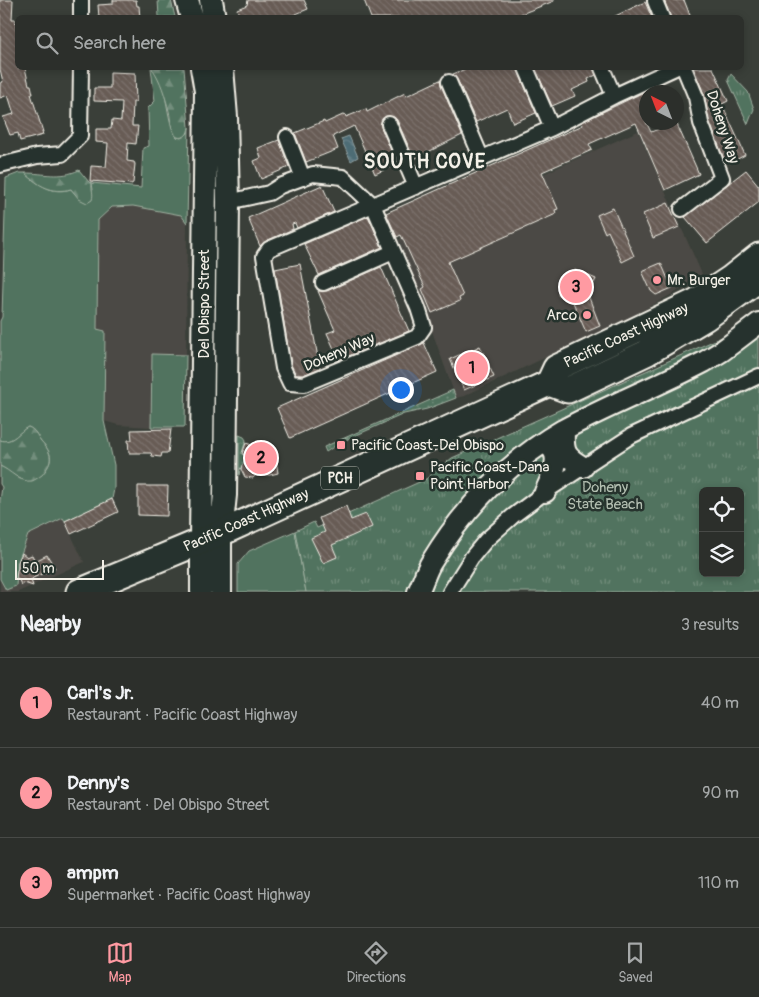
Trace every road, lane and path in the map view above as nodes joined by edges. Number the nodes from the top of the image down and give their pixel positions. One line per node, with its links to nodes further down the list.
1 (81, 0): 5 (street)
2 (187, 0): 6 (main road)
3 (210, 0): 7 (main road)
4 (655, 1): 8 (street)
5 (81, 15)
6 (191, 15)
7 (213, 15)
8 (661, 15)
9 (81, 70): 22 (street)
10 (202, 70): 41 (main road, Del Obispo Street)
11 (222, 70): 25 (main road, Del Obispo Street)
12 (527, 70): 19 (street)
13 (603, 70): 17 (street)
14 (671, 70): 17 (street, Doheny Way)
15 (685, 70): 27 (street, Doheny Way)
16 (449, 82): 21 (street)
17 (614, 96): 19 (street, Doheny Way)
18 (388, 124): 24 (street)
19 (552, 128): 21 (street, Doheny Way)
20 (288, 137): 23 (street)
21 (482, 159): 24 (street, Doheny Way)
22 (1, 160)
23 (303, 178): 25 (street, Doheny Way); 26 (street, Doheny Way)
24 (416, 187): 26 (street, Doheny Way)
25 (228, 202): 41 (main road, Del Obispo Street)
26 (373, 205): 28 (street, Doheny Way); 28 (street, Doheny Way)
27 (682, 209)
28 (393, 252): 31 (street)
29 (759, 256): 36 (highway, Pacific Coast Highway / PCH)
30 (759, 279): 34 (highway, Pacific Coast Highway)
31 (323, 283)
32 (759, 301): 34 (highway)
33 (759, 323): 37 (street)
34 (646, 353): 36 (highway, Pacific Coast Highway)
35 (759, 376): 39 (street)
36 (549, 383): 41 (highway, Pacific Coast Highway / PCH)
37 (564, 430): 38 (street); 39 (street)
38 (544, 442): 40 (street); 45 (street)
39 (583, 467): 40 (street)
40 (545, 492): 46 (street)
41 (211, 537): 42 (highway, Pacific Coast Highway / PCH); 43 (street); 44 (street)
42 (79, 592)
43 (201, 592)
44 (221, 592)
45 (418, 592)
46 (450, 592)

